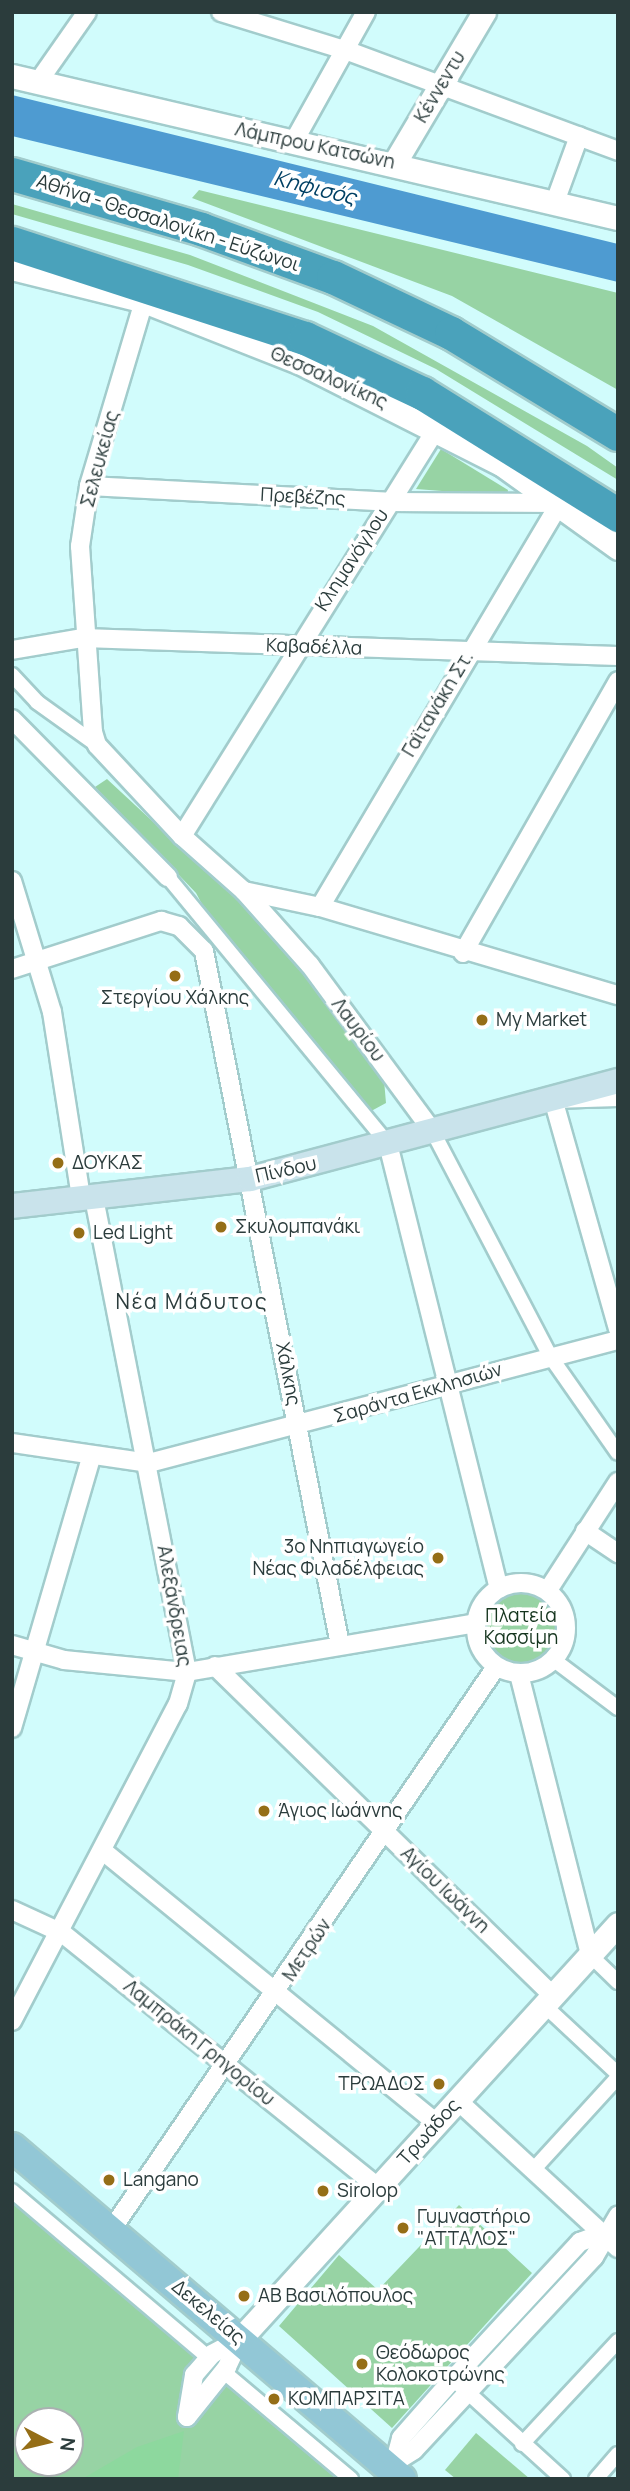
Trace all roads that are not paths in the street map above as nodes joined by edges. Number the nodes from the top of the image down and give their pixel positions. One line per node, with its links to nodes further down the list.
1 (87, 12): 7 (street)
2 (220, 12): 5 (street)
3 (366, 12): 5 (street)
4 (484, 12): 8 (street, Κέννεντυ)
5 (348, 51): 8 (street); 10 (street)
6 (12, 76): 7 (street, Λάμπρου Κατσώνη)
7 (38, 82): 10 (street, Λάμπρου Κατσώνη)
8 (442, 86): 9 (street); 12 (street, Κέννεντυ)
9 (579, 136): 11 (street); 14 (street)
10 (293, 143): 12 (street, Λάμπρου Κατσώνη)
11 (618, 151)
12 (395, 162): 14 (street, Λάμπρου Κατσώνη)
13 (12, 174): 21 (highway, Αθήνα - Θεσσαλονίκη - Εύζωνοι)
14 (555, 202): 15 (street, Λάμπρου Κατσώνη)
15 (618, 218)
16 (12, 243): 19 (highway)
17 (12, 268): 18 (street, Θεσσαλονίκης)
18 (144, 301): 19 (highway); 20 (street, Θεσσαλονίκης); 22 (street, Σελευκείας)
19 (251, 316): 25 (highway)
20 (436, 429): 23 (street, Κλημανόγλου); 24 (street, Θεσσαλονίκης)
21 (618, 434)
22 (89, 486): 23 (street, Πρεβέζης); 27 (street, Σελευκείας)
23 (390, 502): 24 (street, Πρεβέζης); 28 (street, Κλημανόγλου)
24 (560, 503): 26 (street, Θεσσαλονίκης); 30 (street, Γαϊτανάκη Στ.)
25 (618, 514)
26 (618, 548)
27 (83, 638): 28 (street, Καβαδέλλα); 29 (street, Καβαδέλλα); 35 (street, Σελευκείας)
28 (297, 647): 30 (street, Καβαδέλλα); 36 (street, Κλημανόγλου)
29 (12, 650)
30 (470, 650): 31 (street, Καβαδέλλα); 40 (street, Γαϊτανάκη Στ.)
31 (618, 656)
32 (12, 676): 35 (street, Λαυρίου)
33 (618, 681): 41 (street)
34 (12, 719): 37 (street)
35 (97, 745): 36 (street, Λαυρίου)
36 (182, 836): 39 (street, Λαυρίου)
37 (168, 877): 49 (street)
38 (12, 881): 42 (street, Αλεξάνδρειας)
39 (244, 891): 40 (street); 48 (street, Λαυρίου)
40 (320, 906): 41 (street)
41 (463, 953): 44 (street)
42 (40, 961): 43 (street); 50 (street, Χάλκης); 51 (street, Αλεξάνδρειας)
43 (12, 970)
44 (615, 989)
45 (618, 1082): 47 (main road, Πίνδου)
46 (618, 1097): 47 (street, Πίνδου)
47 (553, 1099): 48 (main road, Πίνδου); 53 (street)
48 (433, 1132): 49 (main road, Πίνδου); 55 (street, Λαυρίου)
49 (388, 1144): 50 (main road, Πίνδου); 56 (street)
50 (250, 1179): 51 (main road, Πίνδου); 57 (street, Χάλκης)
51 (88, 1198): 52 (main road, Πίνδου); 61 (street, Αλεξάνδρειας)
52 (12, 1206)
53 (618, 1329)
54 (618, 1340): 55 (street, Σαράντα Εκκλησιών)
55 (550, 1356): 56 (street, Σαράντα Εκκλησιών); 59 (street, Λαυρίου)
56 (448, 1384): 57 (street, Σαράντα Εκκλησιών); 65 (street)
57 (298, 1427): 61 (street, Σαράντα Εκκλησιών); 69 (street, Χάλκης)
58 (12, 1443): 60 (street, Σαράντα Εκκλησιών)
59 (618, 1453)
60 (91, 1457): 61 (street, Σαράντα Εκκλησιών); 70 (street)
61 (149, 1463): 74 (street, Αλεξάνδρειας)
62 (618, 1482): 63 (street)
63 (585, 1531): 64 (street); 66 (street)
64 (618, 1553)
65 (499, 1588): 66 (street); 67 (street)
66 (548, 1590): 71 (street)
67 (476, 1623): 69 (street); 73 (street)
68 (12, 1645): 70 (street)
69 (340, 1645): 72 (street)
70 (35, 1654): 74 (street); 77 (street)
71 (554, 1660): 75 (street); 76 (street)
72 (215, 1666): 74 (street); 78 (street, Αγίου Ιωάννη)
73 (496, 1667): 75 (street); 78 (street, Μετρών)
74 (187, 1672): 79 (street, Αλεξάνδρειας)
75 (519, 1674): 83 (street)
76 (618, 1708)
77 (12, 1728)
78 (386, 1832): 85 (street, Μετρών); 86 (street, Αγίου Ιωάννη)
79 (103, 1851): 82 (street, Αλεξάνδρειας); 85 (street)
80 (12, 1910): 82 (street, Λαμπράκη Γρηγορίου)
81 (617, 1927): 83 (street, Τρωάδος)
82 (62, 1933): 87 (street, Αλεξάνδρειας); 88 (street, Λαμπράκη Γρηγορίου)
83 (590, 1955): 84 (street); 86 (street, Τρωάδος)
84 (618, 1982)
85 (279, 1993): 88 (street, Μετρών); 91 (street)
86 (549, 2001): 89 (street); 90 (street, Τρωάδος)
87 (12, 2021)
88 (228, 2067): 94 (street, Λαμπράκη Γρηγορίου); 97 (street, Μετρών)
89 (618, 2075): 93 (street)
90 (457, 2100): 91 (street, Τρωάδος); 93 (street)
91 (437, 2123): 94 (street, Τρωάδος)
92 (12, 2147): 97 (main road, Δεκελείας)
93 (534, 2169): 98 (street)
94 (379, 2188): 100 (street, Τρωάδος)
95 (12, 2191): 102 (street)
96 (618, 2216): 98 (street)
97 (112, 2229): 100 (main road, Δεκελείας)
98 (603, 2233): 99 (street); 104 (street); 105 (street)
99 (618, 2248)
100 (240, 2339): 102 (street); 103 (street); 108 (main road, Δεκελείας)
101 (618, 2340): 106 (street)
102 (209, 2358): 103 (street)
103 (224, 2372): 109 (street)
104 (453, 2379): 105 (street); 108 (street)
105 (467, 2393): 106 (street); 108 (street)
106 (522, 2444): 110 (street)
107 (618, 2454): 111 (street)
108 (395, 2468)
109 (351, 2479)
110 (563, 2479)
111 (596, 2479)

